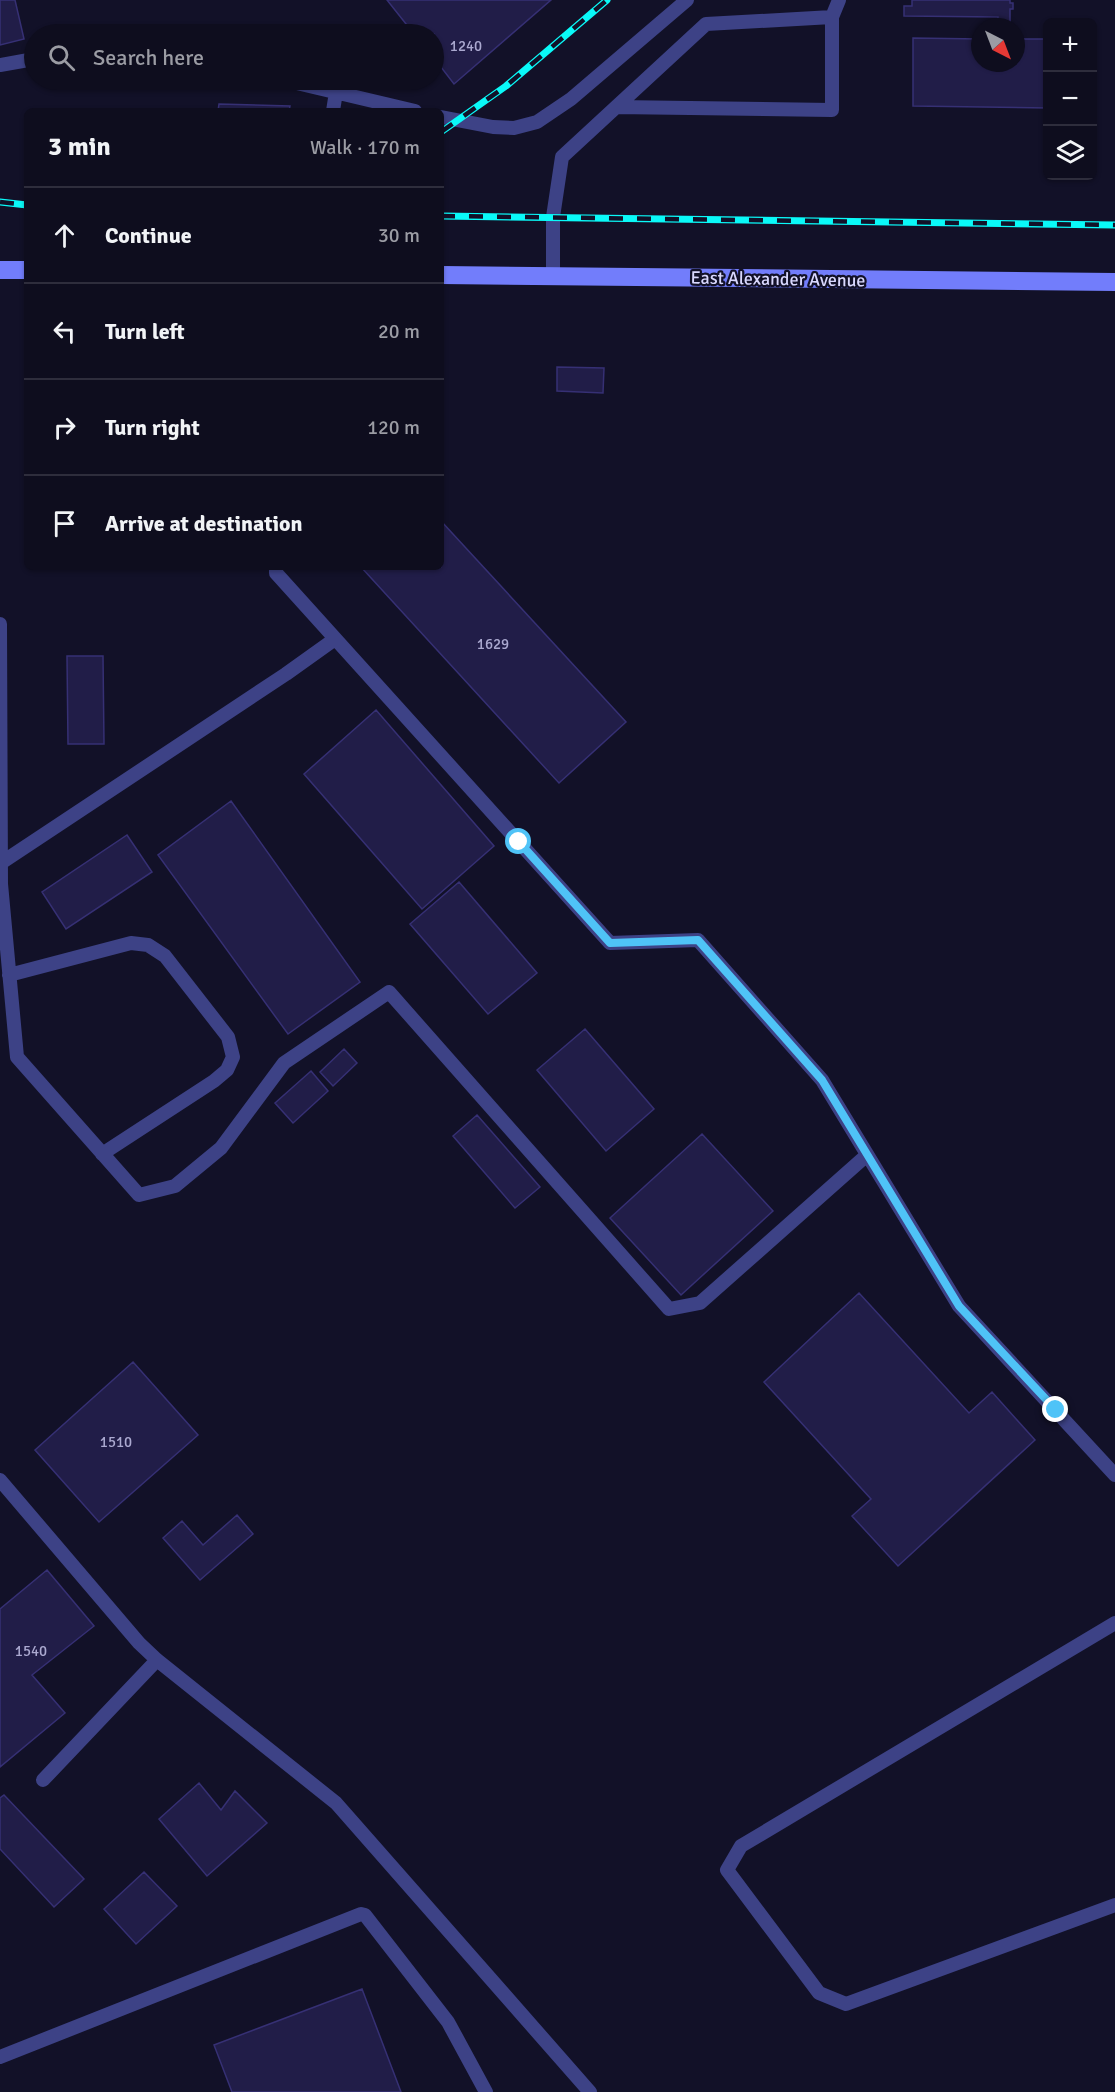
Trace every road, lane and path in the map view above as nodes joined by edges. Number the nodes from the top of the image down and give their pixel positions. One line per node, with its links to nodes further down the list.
1 (687, 0): 11 (lane)
2 (839, 0): 3 (lane)
3 (832, 17): 8 (lane); 8 (lane)
4 (24, 61): 5 (lane)
5 (0, 65)
6 (327, 90): 7 (lane)
7 (336, 92): 9 (lane); 10 (lane)
8 (616, 107): 15 (lane)
9 (333, 108)
10 (403, 108)
11 (444, 118)
12 (0, 270): 13 (street)
13 (24, 270)
14 (444, 275): 15 (street, East Alexander Avenue)
15 (553, 276): 16 (street, East Alexander Avenue)
16 (1115, 282)
17 (276, 570): 19 (lane)
18 (0, 624): 20 (lane)
19 (335, 639): 20 (lane); 23 (lane)
20 (1, 863): 21 (lane)
21 (9, 975): 22 (lane); 22 (lane)
22 (102, 1154): 23 (lane)
23 (867, 1155): 24 (lane)
24 (1115, 1475)
25 (0, 1480): 27 (lane)
26 (1115, 1623): 29 (lane)
27 (157, 1660): 28 (lane); 32 (lane)
28 (43, 1780)
29 (1115, 1905)
30 (0, 2057): 31 (lane)
31 (486, 2092)
32 (590, 2092)

